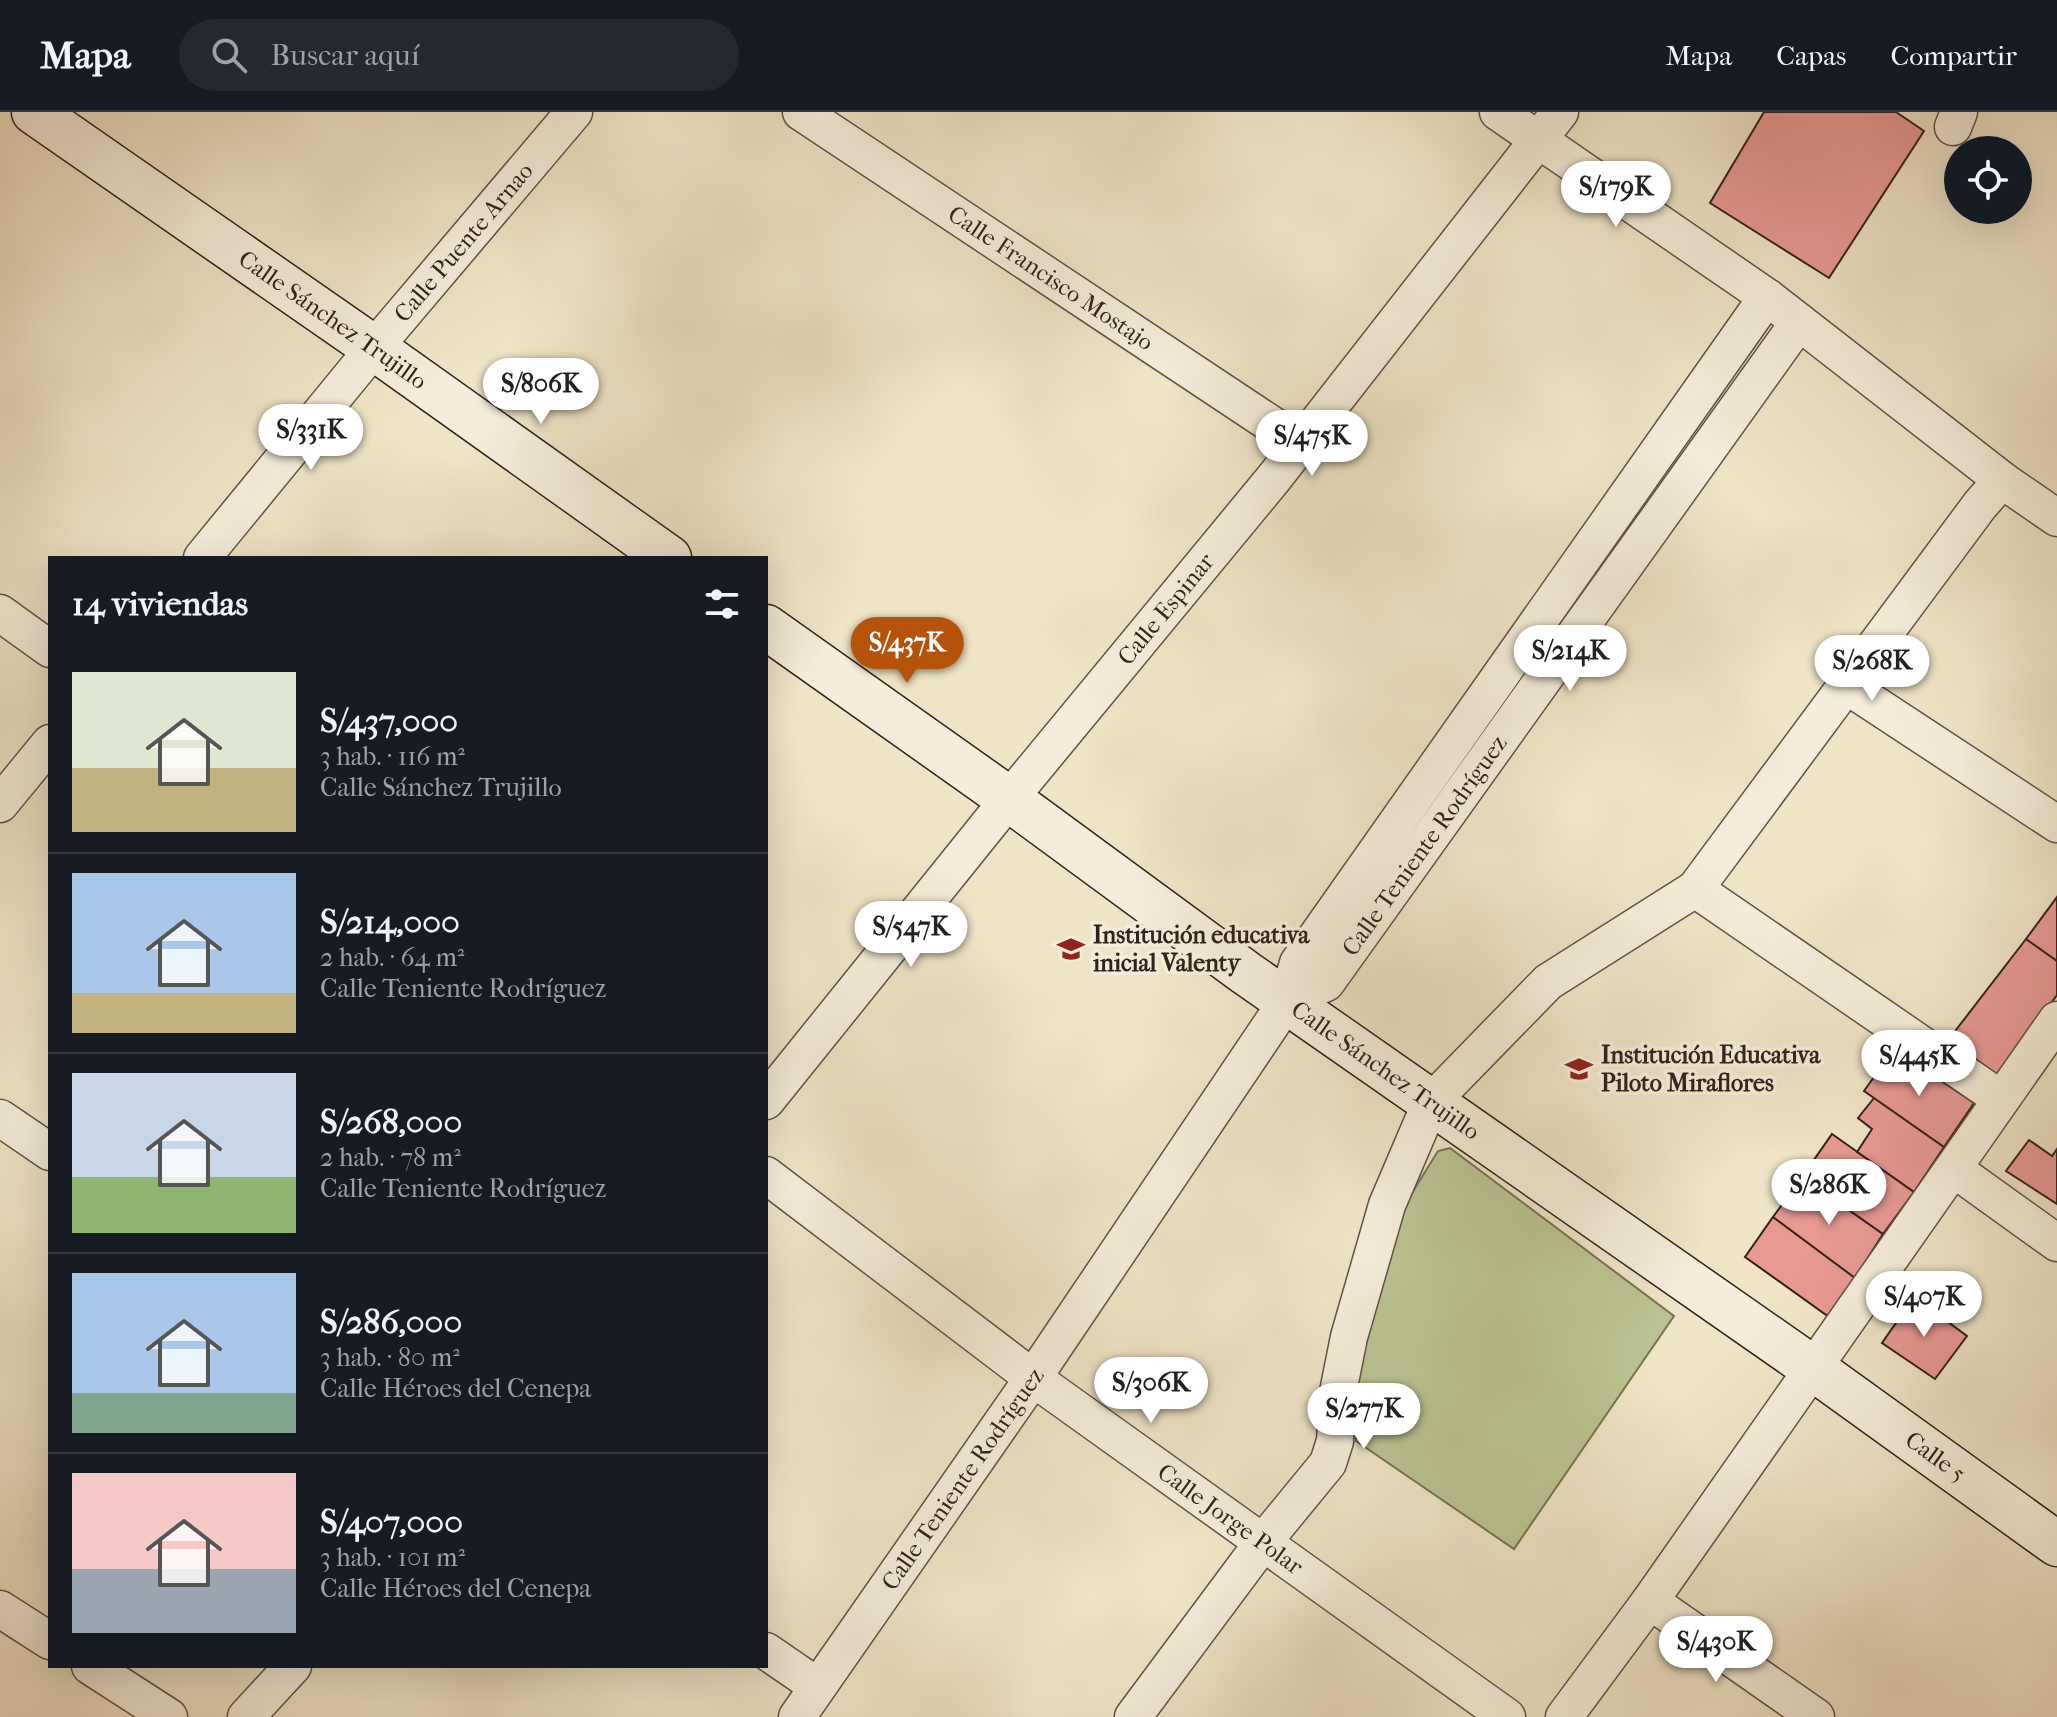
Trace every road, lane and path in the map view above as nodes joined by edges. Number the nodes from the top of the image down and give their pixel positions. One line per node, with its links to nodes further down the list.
1 (34, 112): 8 (street, Calle Sánchez Trujillo)
2 (574, 112): 8 (street, Calle Puente Arnao)
3 (801, 112): 9 (street, Calle Francisco Mostajo)
4 (1498, 112): 5 (street)
5 (1550, 126): 6 (street); 9 (street, Calle Espinar)
6 (1767, 297): 7 (street); 23 (street, Calle Teniente Rodríguez)
7 (1799, 322): 10 (street); 23 (street, Calle Teniente Rodríguez)
8 (374, 348): 12 (street, Calle Puente Arnao); 13 (street, Calle Sánchez Trujillo)
9 (1301, 444): 19 (street, Calle Espinar)
10 (2002, 480): 11 (street); 17 (street)
11 (2057, 518)
12 (204, 556)
13 (666, 556)
14 (0, 613): 16 (street)
15 (768, 628): 19 (street, Calle Sánchez Trujillo)
16 (48, 648)
17 (1847, 686): 21 (street); 22 (street)
18 (48, 745): 20 (street)
19 (1009, 799): 23 (street, Calle Sánchez Trujillo); 25 (street, Calle Espinar)
20 (0, 804)
21 (2057, 824)
22 (1695, 889): 26 (street); 27 (street)
23 (1287, 1001): 27 (street, Calle Sánchez Trujillo); 34 (street, Calle Teniente Rodríguez)
24 (2057, 1020): 26 (street)
25 (768, 1099)
26 (2001, 1099): 30 (street)
27 (1431, 1102): 33 (street, Calle Sánchez Trujillo); 35 (street)
28 (0, 1118): 29 (street)
29 (48, 1151)
30 (1954, 1169): 32 (street); 33 (street)
31 (768, 1177): 34 (street, Calle Jorge Polar)
32 (2057, 1243)
33 (1814, 1369): 36 (street, Calle 5); 37 (street)
34 (1033, 1378): 35 (street, Calle Jorge Polar); 43 (street, Calle Teniente Rodríguez)
35 (1264, 1541): 47 (street); 48 (street, Calle Jorge Polar)
36 (2057, 1544)
37 (1650, 1601): 49 (street); 50 (street)
38 (0, 1609): 39 (street)
39 (48, 1640)
40 (768, 1652): 43 (street)
41 (93, 1668): 44 (street)
42 (291, 1668): 45 (street)
43 (817, 1686): 46 (street, Calle Teniente Rodríguez)
44 (169, 1717)
45 (246, 1717)
46 (797, 1717)
47 (1133, 1717)
48 (1507, 1717)
49 (1564, 1717)
50 (1816, 1717)

